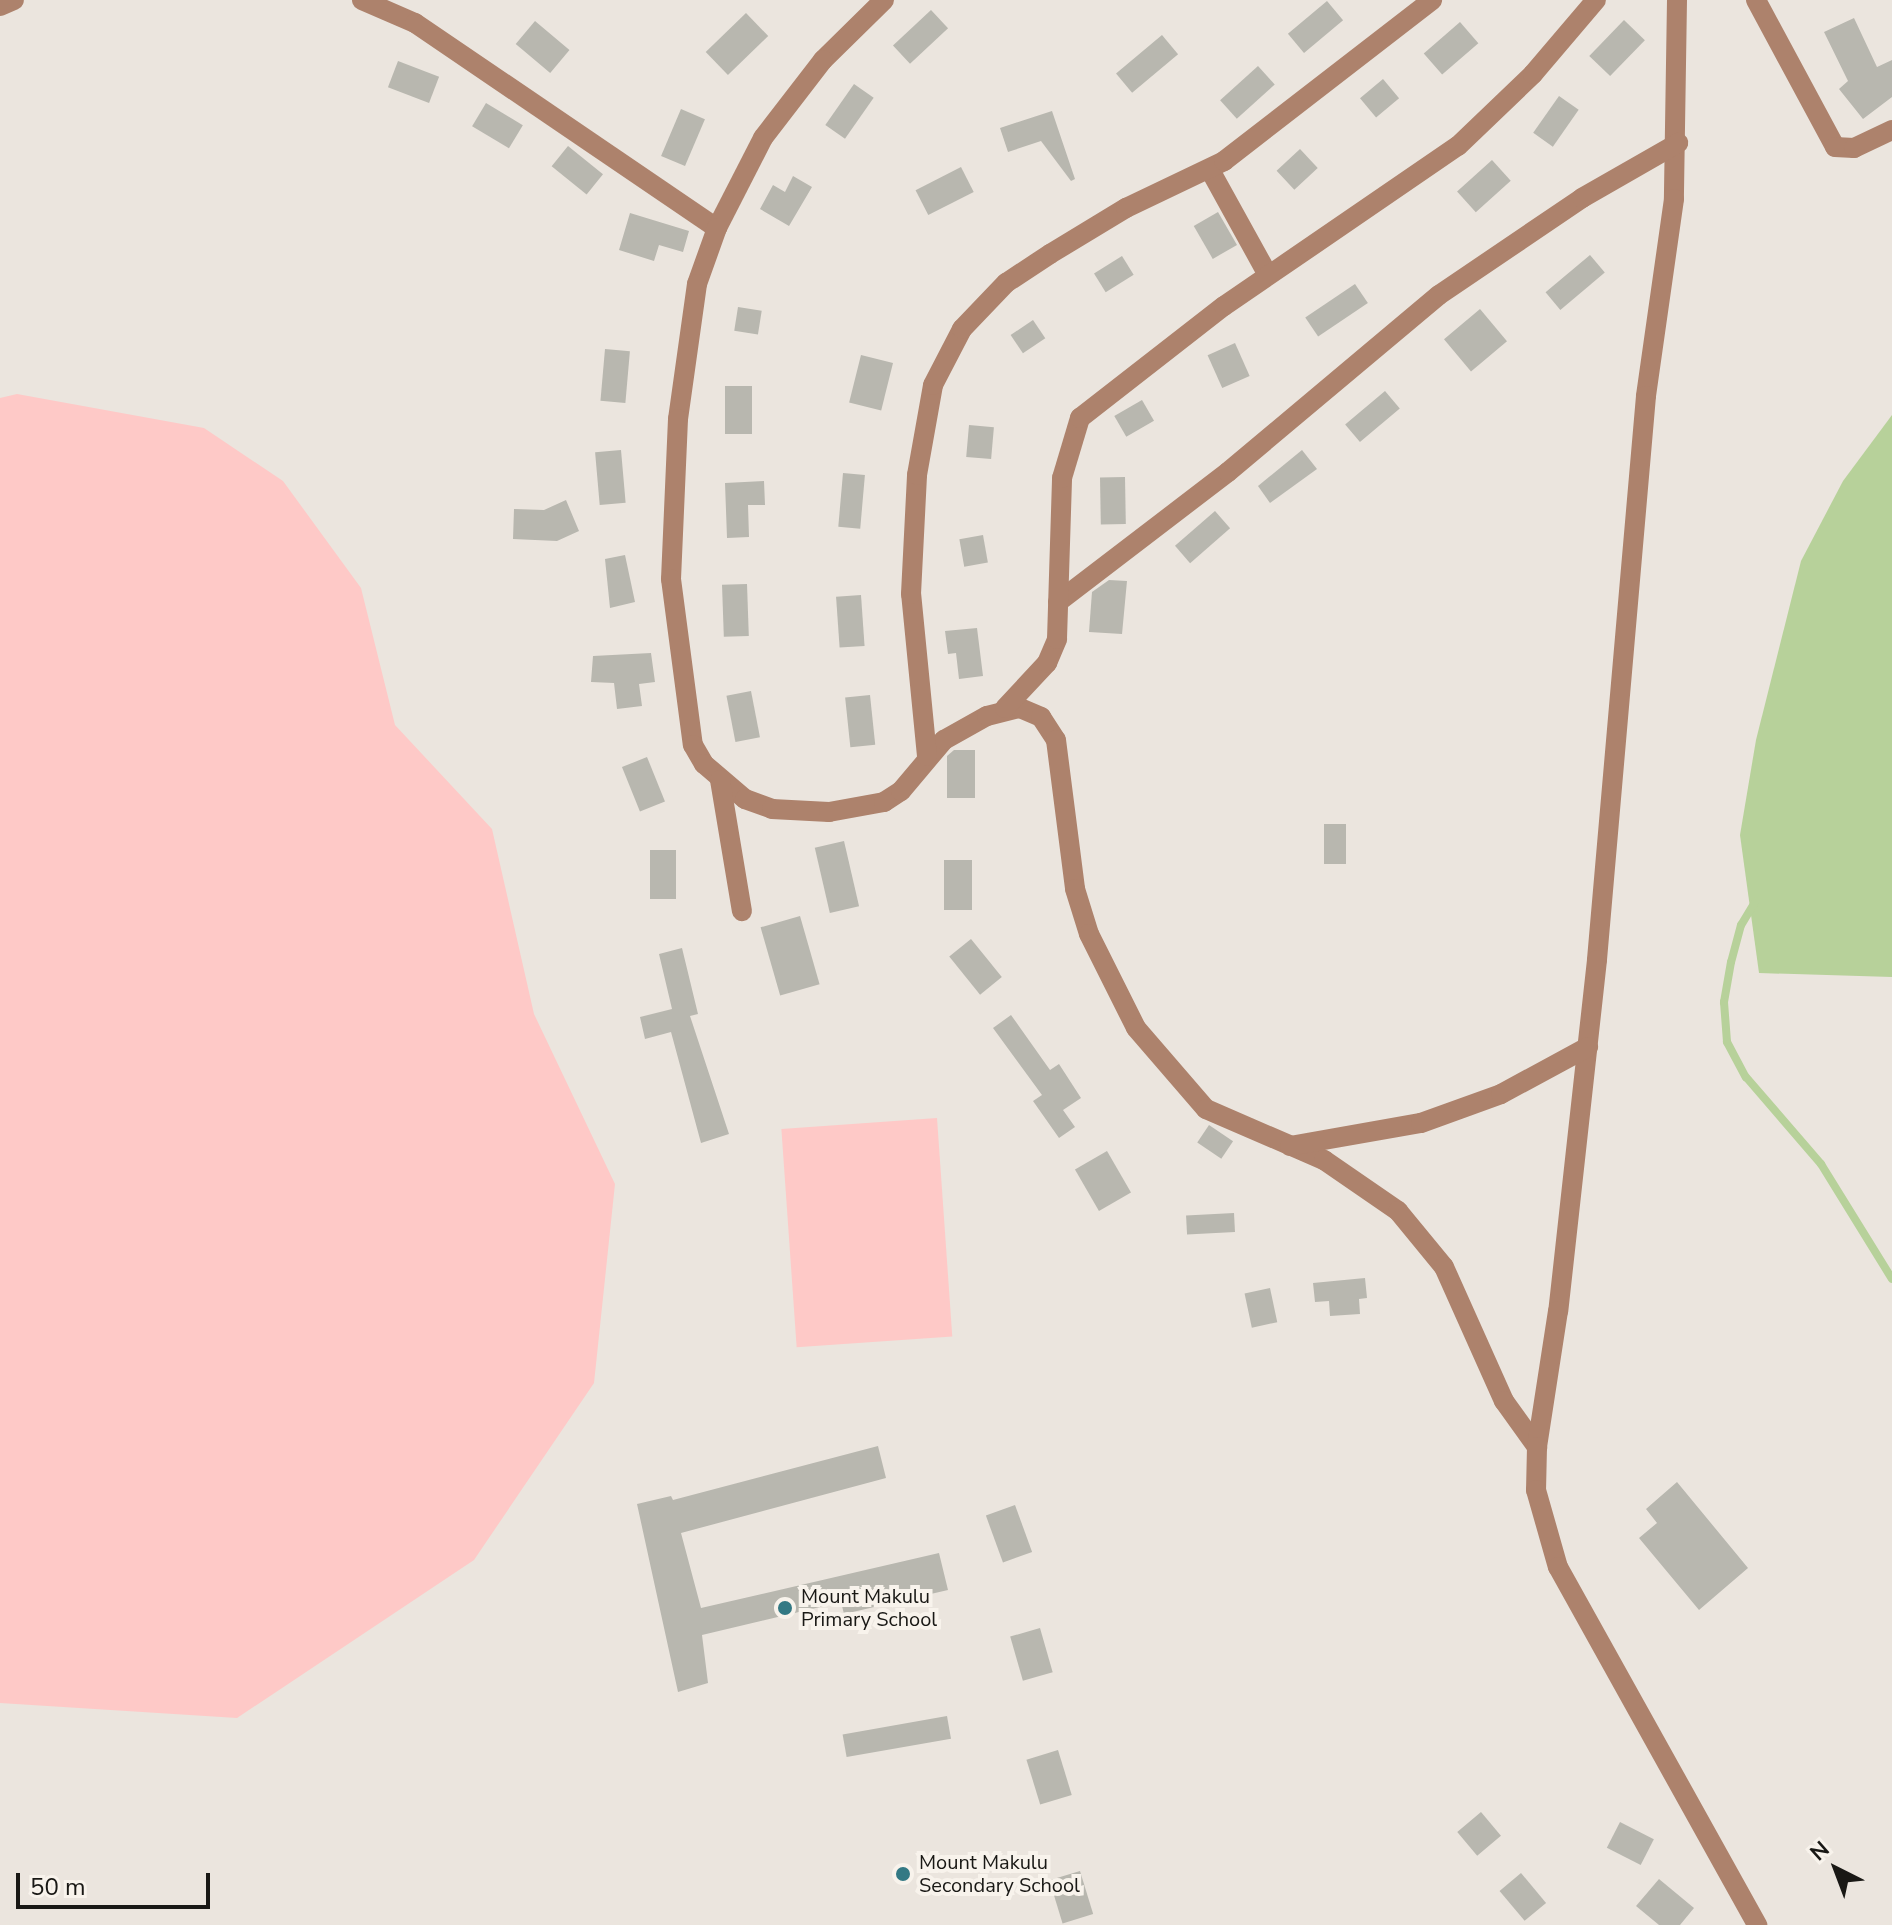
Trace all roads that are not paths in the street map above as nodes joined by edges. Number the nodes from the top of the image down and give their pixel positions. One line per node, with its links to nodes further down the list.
1 (14, 0): 8 (street)
2 (362, 0): 12 (street)
3 (884, 0): 12 (street)
4 (1432, 0): 11 (street)
5 (1596, 0): 13 (street)
6 (1677, 0): 10 (street)
7 (1756, 0): 9 (street)
8 (0, 6)
9 (1892, 130)
10 (1678, 143): 14 (street); 21 (street)
11 (1210, 170): 13 (street); 18 (street)
12 (717, 228): 19 (street)
13 (1268, 275): 14 (street)
14 (1058, 602): 15 (street)
15 (1035, 678): 16 (street); 17 (street)
16 (1005, 708): 17 (street); 18 (street)
17 (1041, 717): 22 (street)
18 (934, 736): 19 (street)
19 (720, 780): 20 (street)
20 (742, 911)
21 (1588, 1047): 22 (street); 23 (street)
22 (1290, 1146): 23 (street)
23 (1537, 1447): 24 (street)
24 (1757, 1925)

